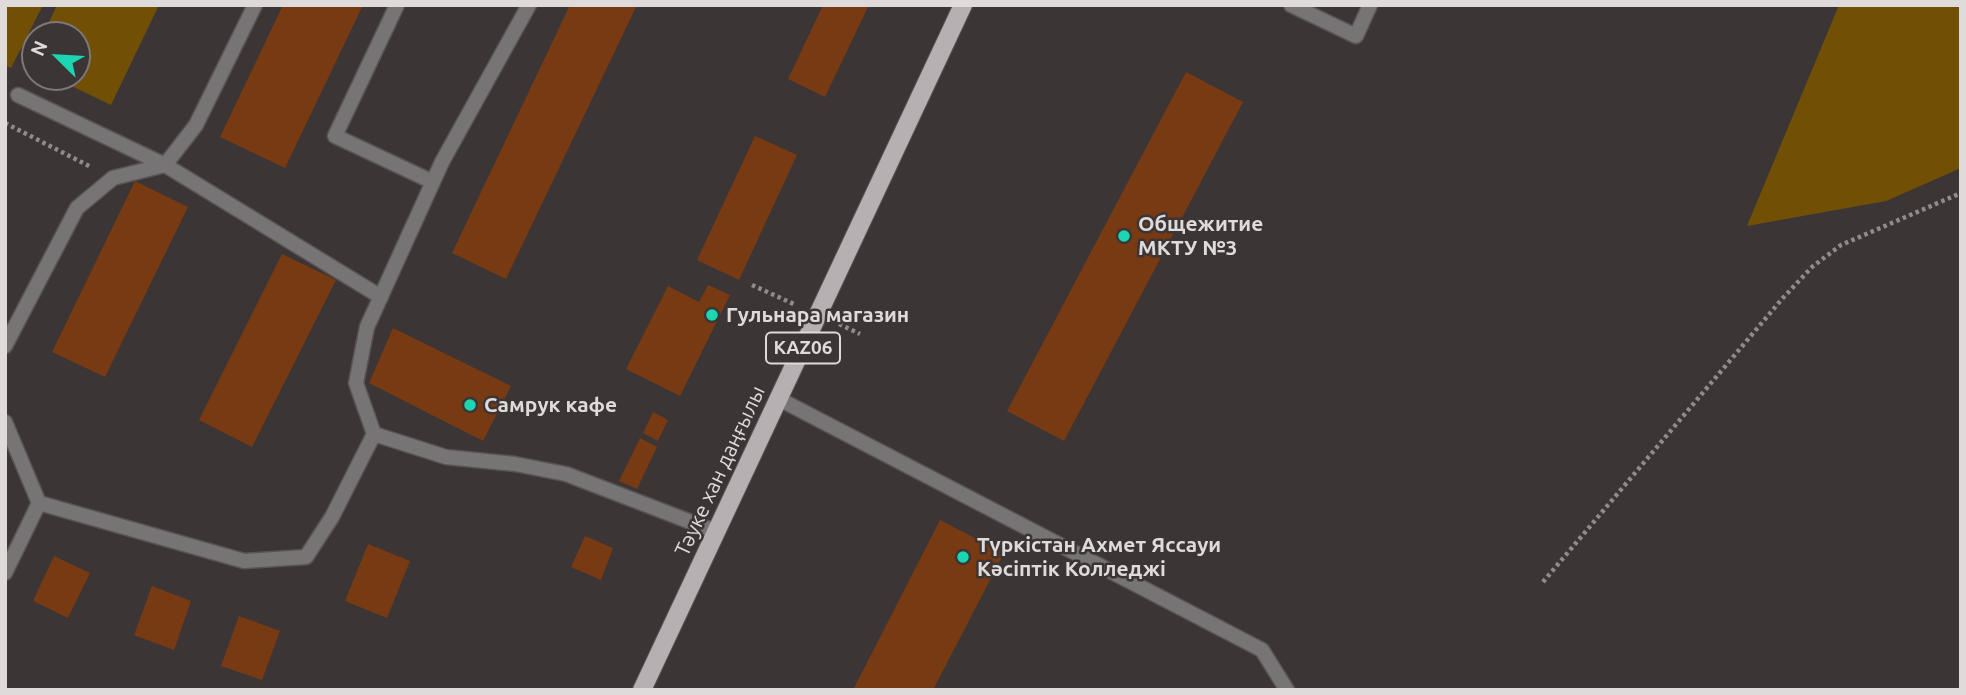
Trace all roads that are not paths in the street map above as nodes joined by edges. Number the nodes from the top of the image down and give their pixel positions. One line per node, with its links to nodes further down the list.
1 (255, 5): 8 (street)
2 (397, 5): 9 (street)
3 (529, 5): 9 (street)
4 (964, 5): 12 (main road, Тәуке хан даңғылы / KАZ06)
5 (1291, 5): 6 (street)
6 (1370, 5)
7 (18, 95): 8 (street)
8 (165, 165): 10 (street); 11 (street)
9 (433, 182): 10 (street)
10 (381, 297): 14 (street)
11 (5, 346)
12 (779, 399): 16 (main road, Тәуке хан даңғылы / KАZ06); 19 (street)
13 (5, 422): 15 (street)
14 (374, 434): 15 (street); 16 (street)
15 (39, 503): 17 (street)
16 (717, 532): 18 (main road, Тәуке хан даңғылы / KАZ06)
17 (5, 573)
18 (642, 690)
19 (1287, 690)

